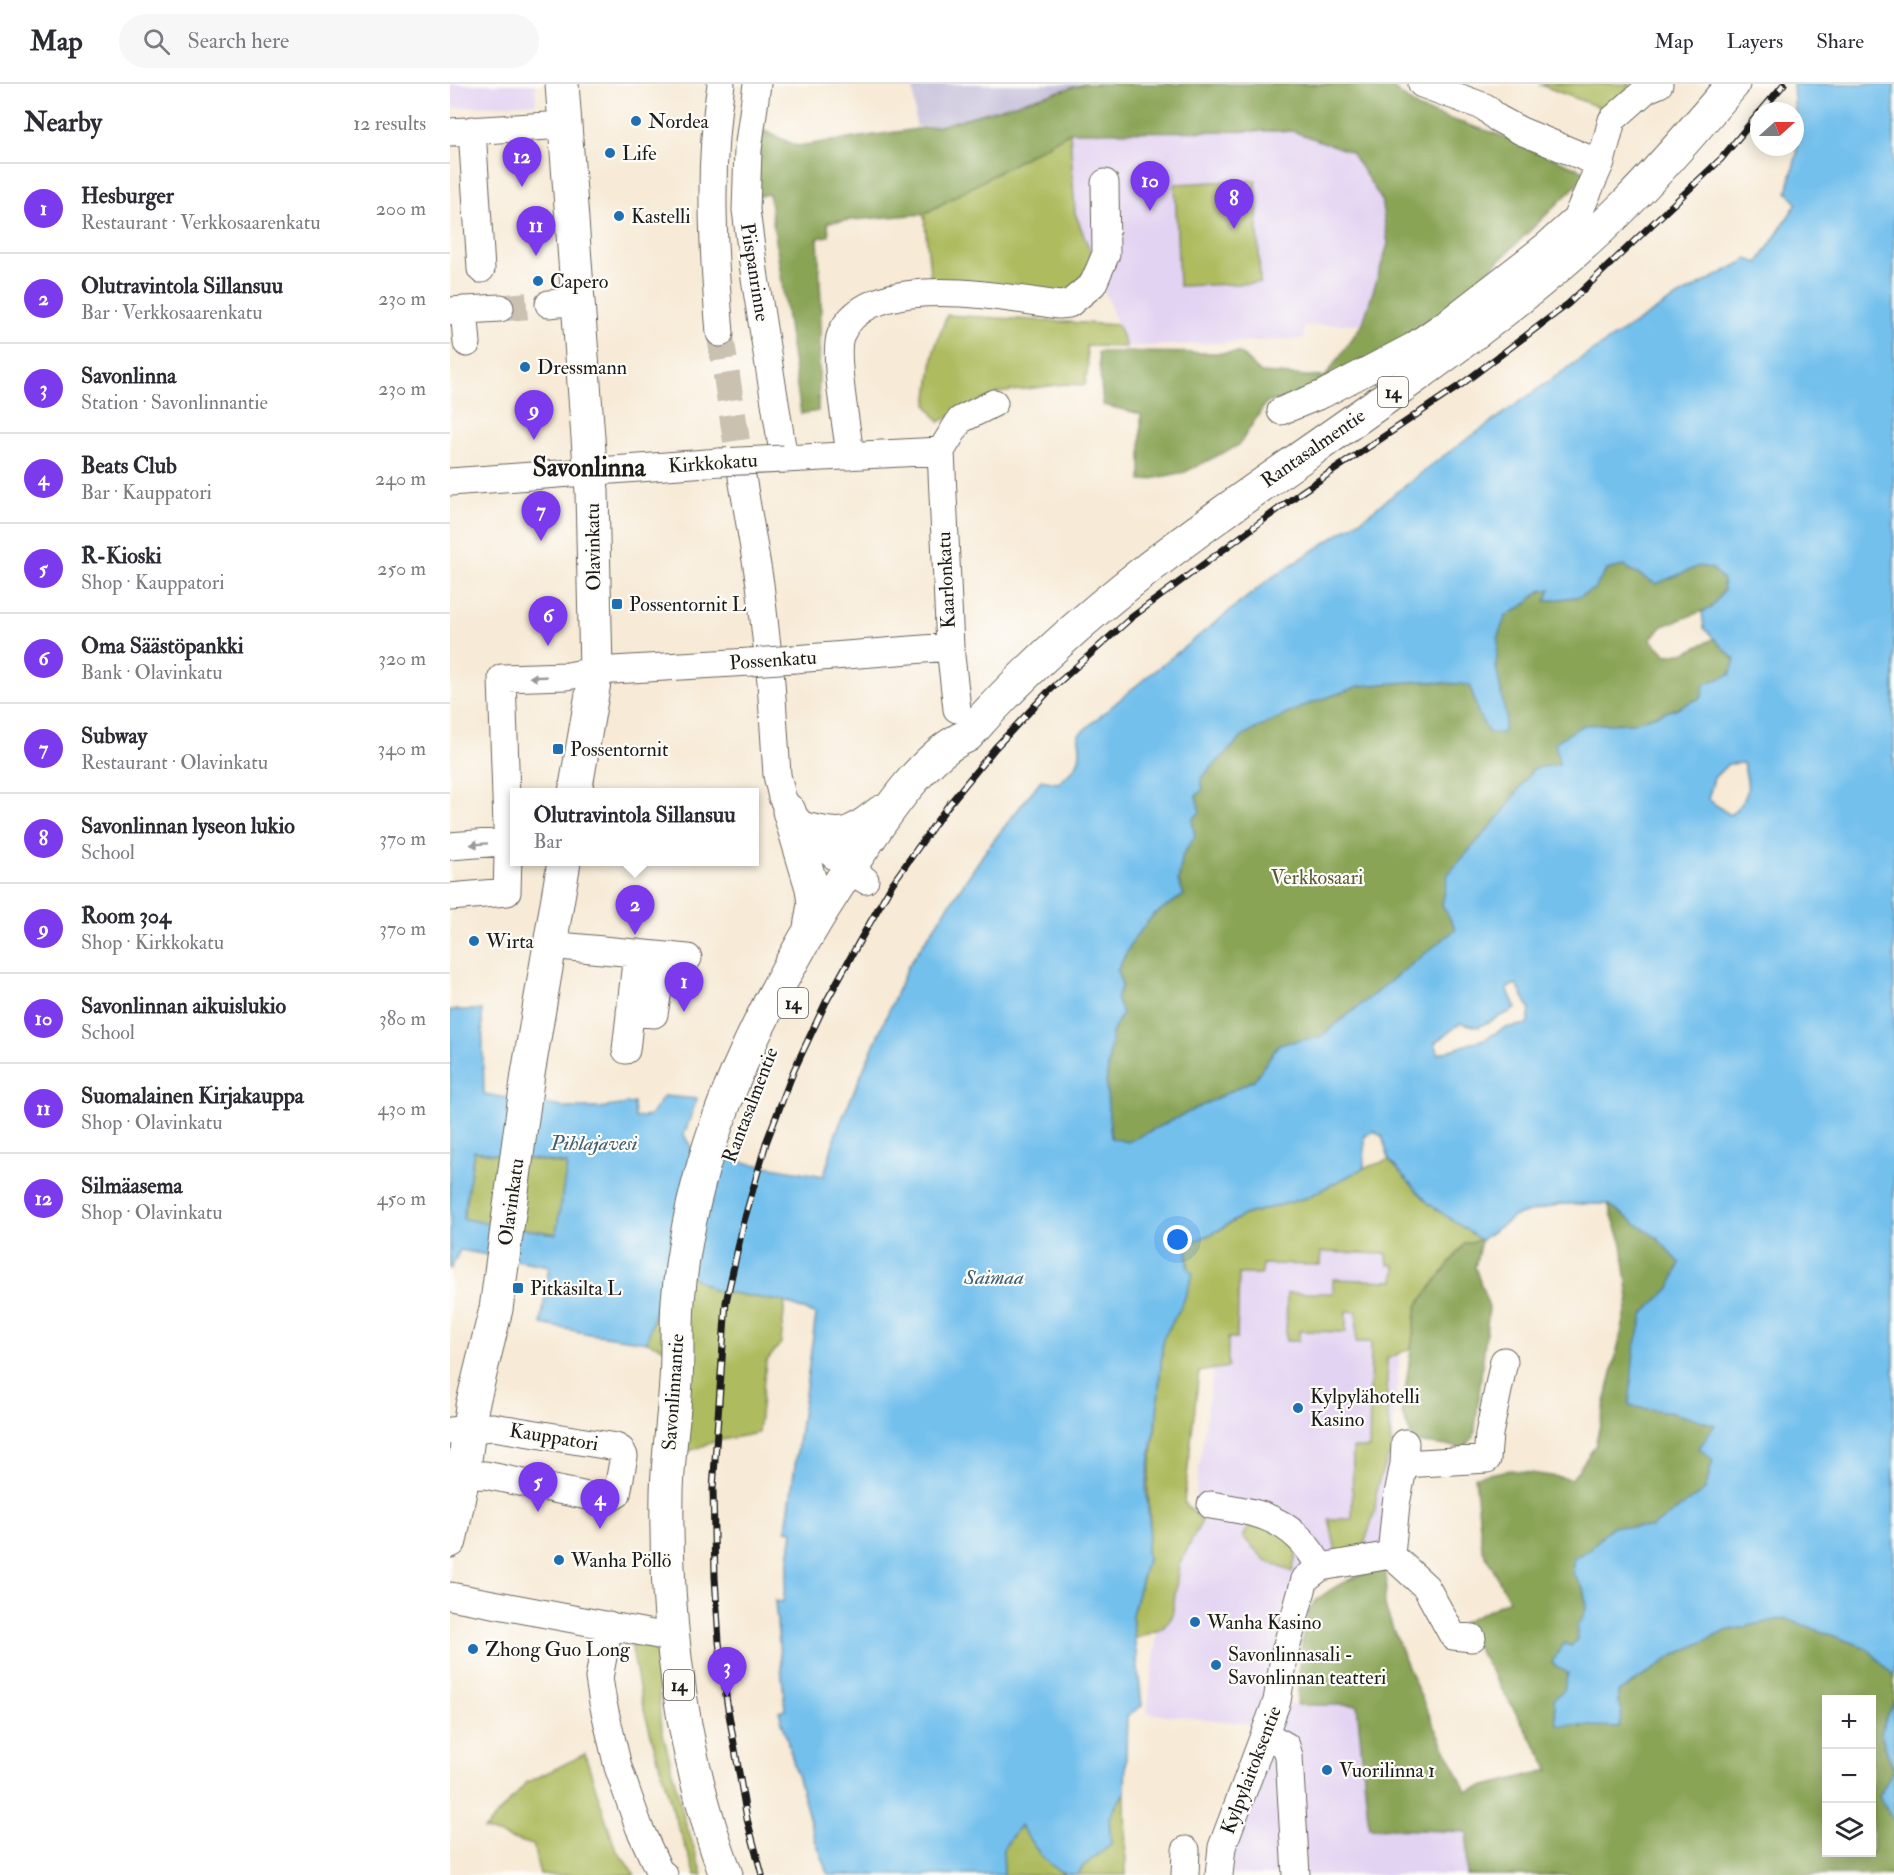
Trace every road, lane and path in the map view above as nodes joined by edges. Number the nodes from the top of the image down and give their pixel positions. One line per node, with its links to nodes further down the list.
1 (562, 84): 7 (main road, Olavinkatu)
2 (757, 84): 20 (street, Piispanrinne)
3 (1422, 84): 9 (street)
4 (1659, 84): 17 (street)
5 (1733, 84): 26 (main road, Rantasalmentie / 14)
6 (720, 94): 14 (street)
7 (565, 126): 8 (street); 21 (main road, Olavinkatu)
8 (461, 131): 11 (street)
9 (1594, 161)
10 (1105, 183): 19 (street)
11 (481, 268)
12 (500, 308): 13 (street)
13 (457, 310): 15 (street)
14 (720, 333)
15 (467, 343)
16 (994, 403): 18 (street)
17 (1281, 411)
18 (941, 451): 19 (street, Kirkkokatu); 24 (street, Kaarlonkatu)
19 (850, 456): 20 (street, Kirkkokatu)
20 (784, 459): 21 (street, Kirkkokatu, bridge)
21 (590, 472): 23 (street, Kirkkokatu); 25 (main road, Olavinkatu)
22 (742, 477): 29 (street)
23 (450, 482)
24 (950, 647): 25 (street, Possenkatu, bridge); 26 (street, Kaarlonkatu)
25 (596, 671): 27 (main road, Olavinkatu); 30 (street, Possenkatu, one-way to 30)
26 (967, 723): 28 (main road, Rantasalmentie / 14); 35 (main road, Rantasalmentie / 14)
27 (576, 788)
28 (901, 796): 29 (main road); 35 (main road, Rantasalmentie / 14)
29 (797, 820): 35 (street); 37 (main road)
30 (510, 824)
31 (510, 842): 32 (street, one-way to 32)
32 (450, 846)
33 (510, 854): 36 (street)
34 (563, 866): 38 (main road, Olavinkatu)
35 (857, 874): 37 (main road, Rantasalmentie / 14); 42 (main road, Rantasalmentie / 14)
36 (450, 897)
37 (810, 928): 42 (main road, Savonlinnantie / 14)
38 (549, 945): 39 (street); 44 (main road, Olavinkatu)
39 (637, 953): 40 (street); 40 (street)
40 (630, 1012): 41 (street)
41 (626, 1050)
42 (726, 1130): 56 (main road, Savonlinnantie / 14)
43 (1504, 1361): 48 (street)
44 (459, 1430): 45 (main road, Olavinkatu); 45 (street, Kauppatori)
45 (456, 1476): 47 (main road, Olavinkatu)
46 (1210, 1505): 49 (street)
47 (450, 1541)
48 (1391, 1555): 49 (street); 53 (street)
49 (1321, 1567): 54 (street, Kylpylaitoksentie)
50 (450, 1596): 51 (street)
51 (609, 1625): 52 (street); 55 (street)
52 (658, 1635)
53 (1472, 1638)
54 (1263, 1738): 57 (street, Kylpylaitoksentie); 58 (street)
55 (664, 1875)
56 (726, 1875)
57 (1219, 1875)
58 (1296, 1875)

